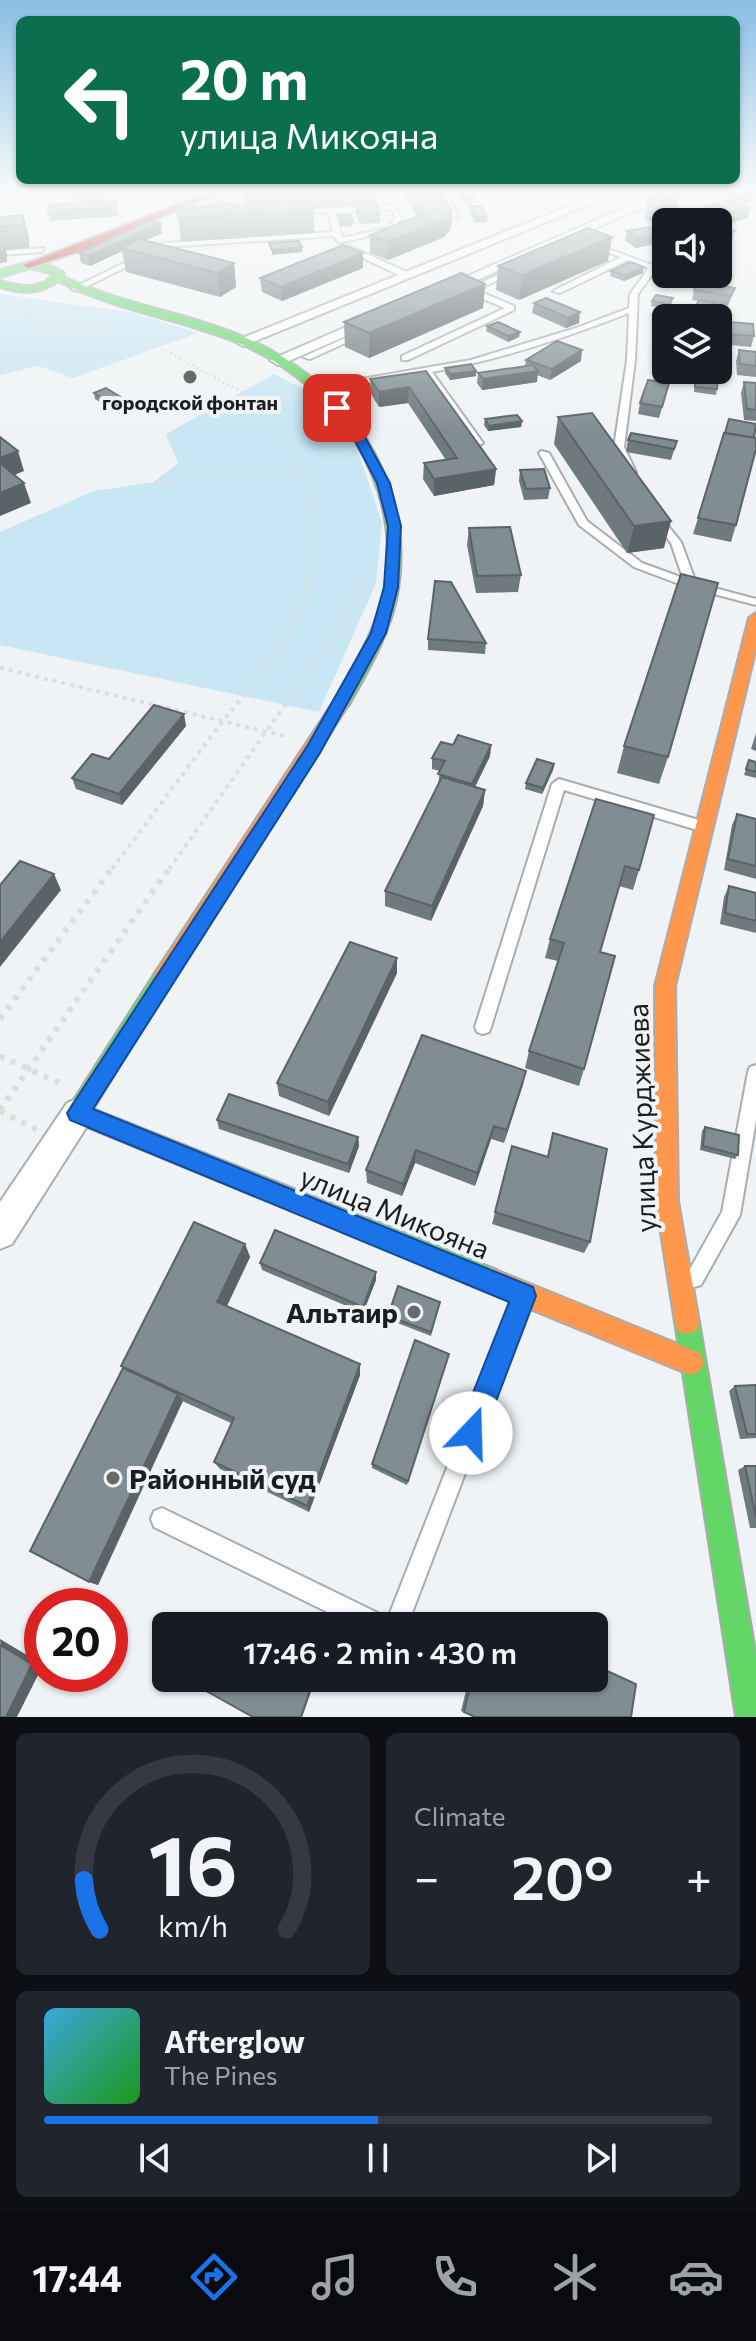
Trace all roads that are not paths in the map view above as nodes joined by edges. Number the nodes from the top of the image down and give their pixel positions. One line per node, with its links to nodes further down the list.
1 (56, 272): 11 (street)
2 (61, 272): 11 (street)
3 (107, 272): 14 (lane)
4 (399, 272): 12 (lane)
5 (413, 272): 12 (street)
6 (485, 272): 18 (street)
7 (512, 272): 15 (lane)
8 (596, 272): 16 (lane)
9 (649, 272): 20 (lane)
10 (1, 275): 13 (street)
11 (59, 275): 13 (street); 14 (street)
12 (406, 275): 23 (street)
13 (27, 289): 17 (street)
14 (75, 289): 17 (street)
15 (469, 290): 19 (lane); 25 (lane)
16 (557, 291)
17 (99, 298): 23 (street)
18 (424, 298)
19 (439, 302)
20 (633, 309): 27 (lane); 31 (lane)
21 (395, 310): 26 (street)
22 (380, 326): 24 (lane)
23 (243, 341): 26 (street)
24 (307, 357)
25 (405, 358)
26 (278, 360): 28 (street)
27 (426, 370): 28 (lane); 29 (lane)
28 (321, 389): 39 (street)
29 (478, 443)
30 (544, 453): 33 (lane)
31 (638, 486)
32 (651, 512): 33 (lane)
33 (691, 585): 34 (lane)
34 (756, 602)
35 (756, 618): 36 (street, улица Курджиева)
36 (704, 827): 37 (lane); 42 (street, улица Курджиева)
37 (483, 1027)
38 (756, 1072): 42 (lane)
39 (83, 1104): 40 (street); 41 (street, улица Микояна)
40 (0, 1232)
41 (524, 1296): 43 (street, улица Микояна); 46 (lane)
42 (681, 1300): 43 (street, улица Курджиева)
43 (691, 1362): 47 (street, улица Курджиева)
44 (162, 1519): 45 (lane)
45 (351, 1612)
46 (401, 1612)
47 (752, 1711)

